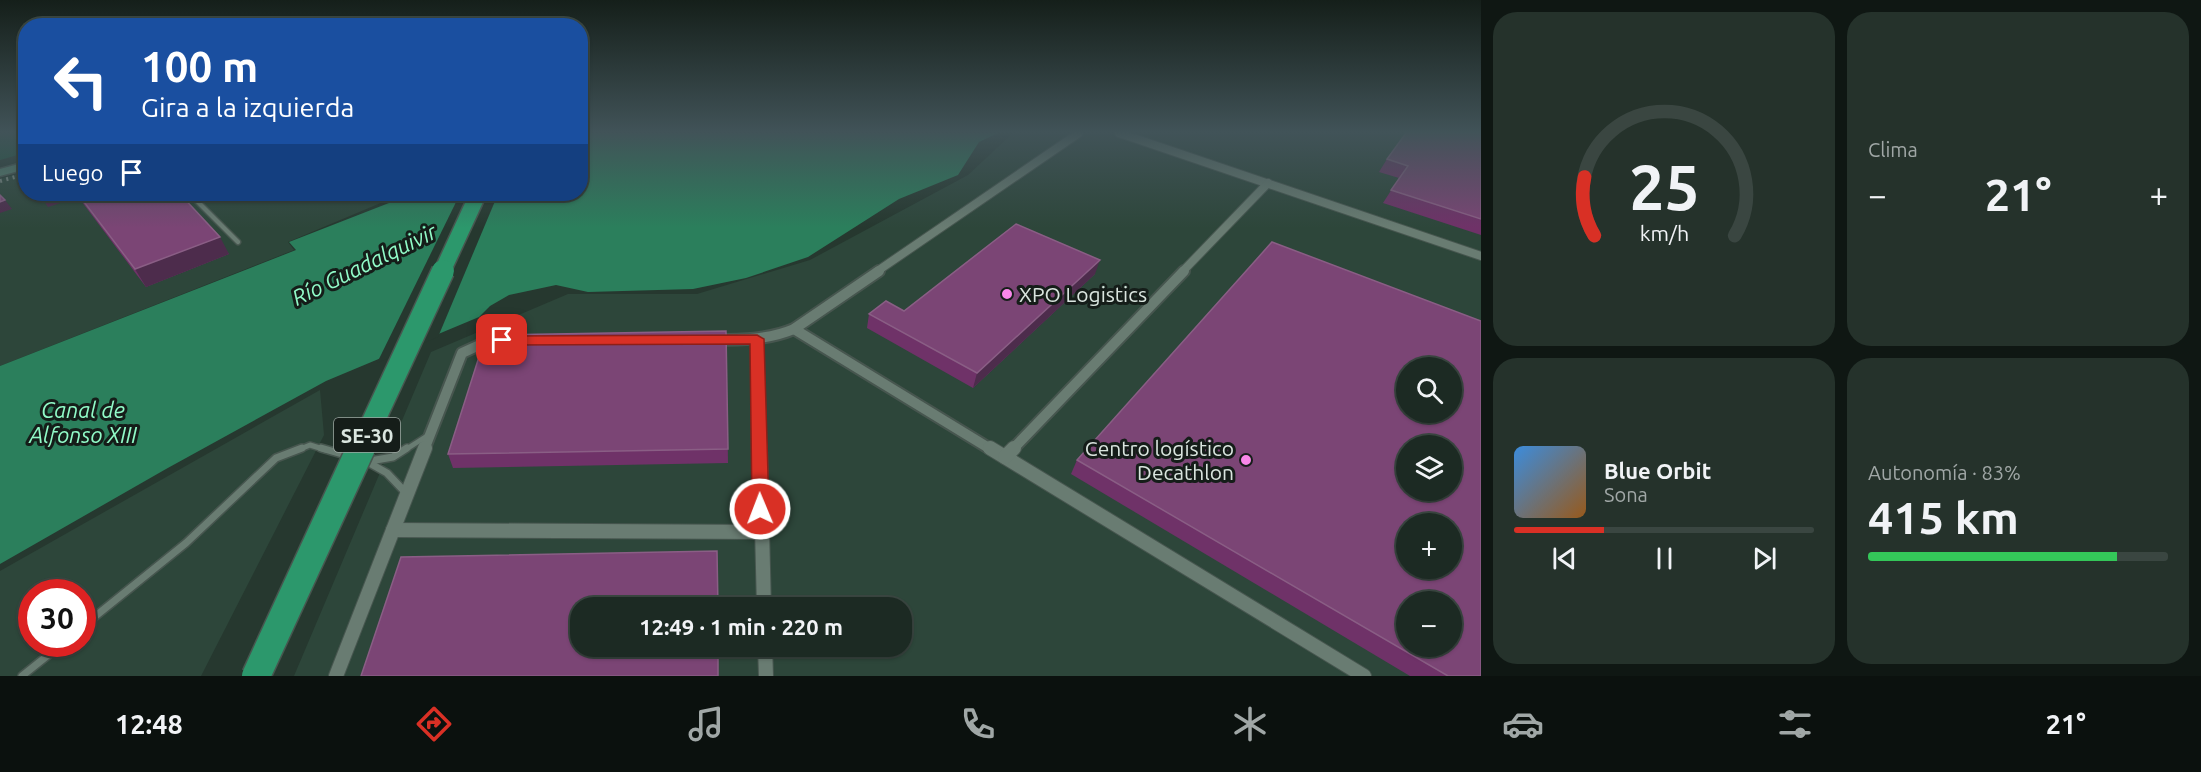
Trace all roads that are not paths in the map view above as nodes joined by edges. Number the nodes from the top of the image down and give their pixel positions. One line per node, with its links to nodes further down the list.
1 (1033, 165): 10 (street)
2 (1213, 165): 5 (street)
3 (18, 167): 4 (main road)
4 (0, 173)
5 (1268, 183): 9 (street); 15 (street)
6 (197, 201): 8 (lane)
7 (475, 201): 25 (highway, SE-30, bridge)
8 (238, 242)
9 (1481, 256)
10 (794, 329): 11 (street); 15 (street)
11 (757, 339): 13 (street); 19 (street)
12 (513, 340): 14 (street)
13 (699, 340)
14 (429, 434): 16 (lane); 17 (street)
15 (1005, 457): 28 (street)
16 (370, 461): 17 (lane); 21 (lane)
17 (406, 493): 18 (street)
18 (393, 530): 19 (street); 26 (street)
19 (761, 532): 20 (street)
20 (764, 597)
21 (96, 616)
22 (45, 657): 24 (lane)
23 (765, 657): 27 (street)
24 (21, 676)
25 (256, 676)
26 (336, 676)
27 (766, 676)
28 (1364, 676)

